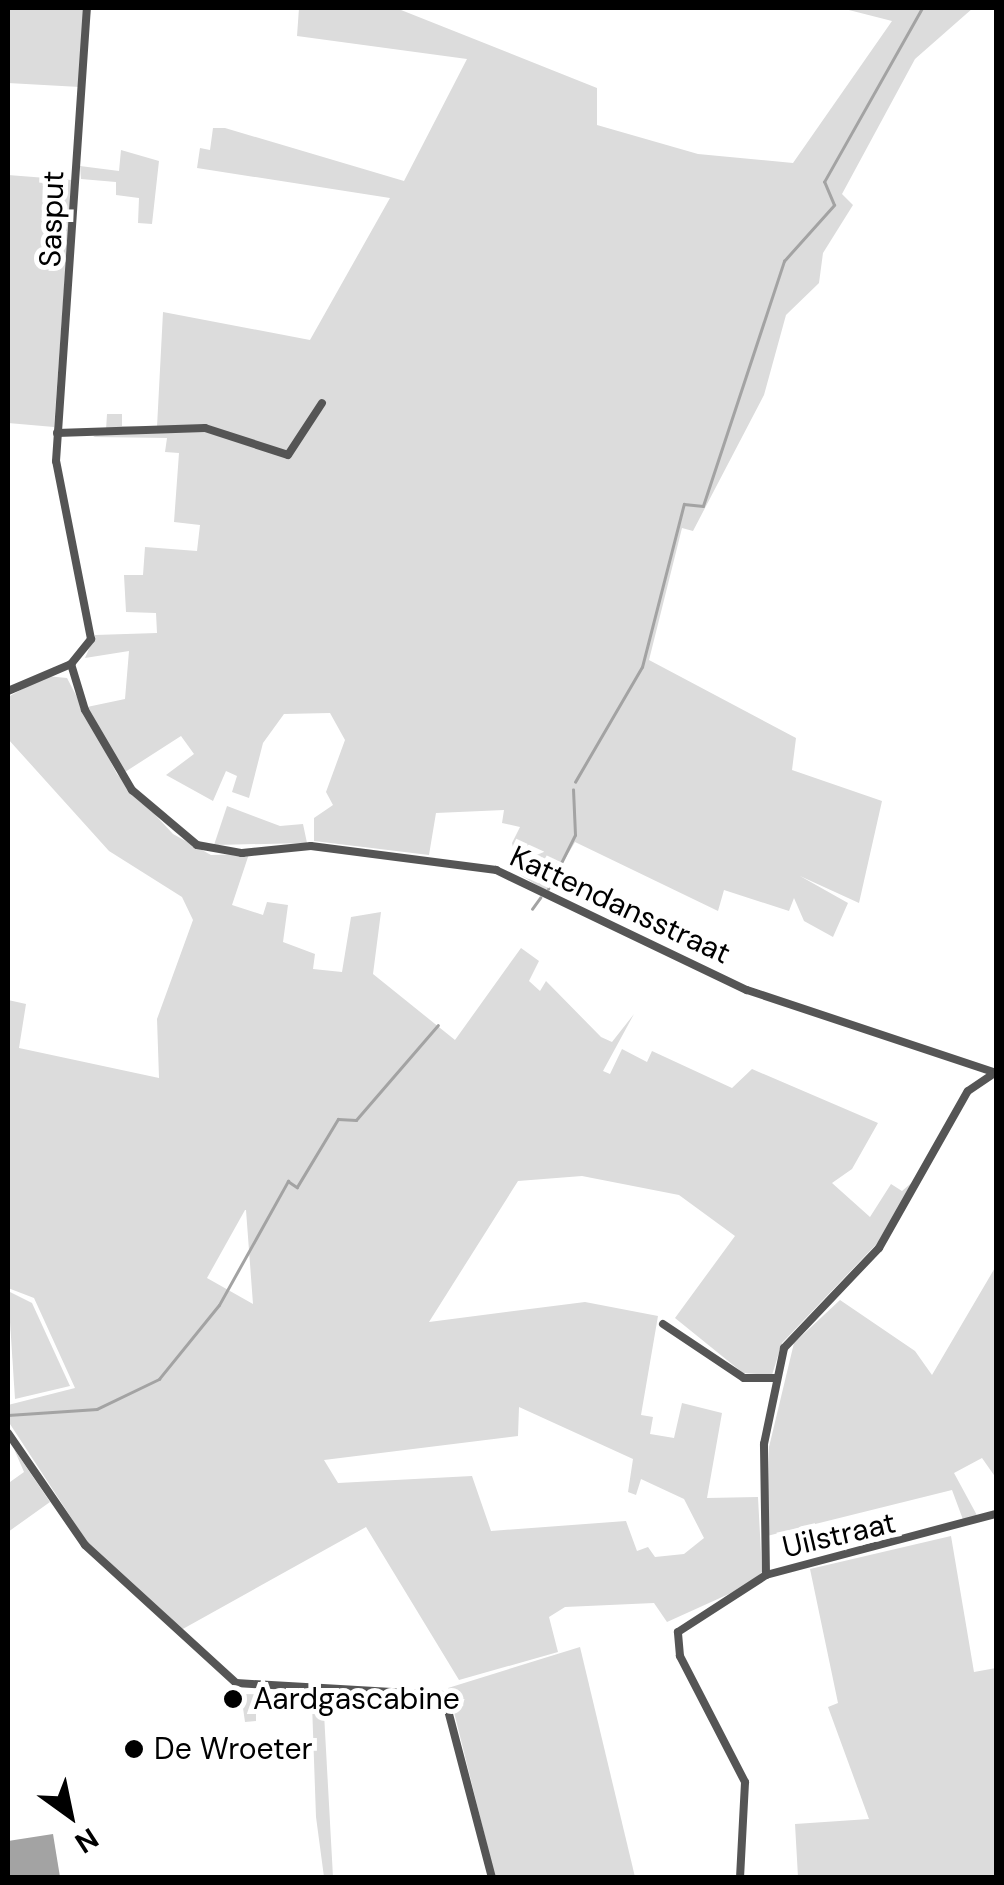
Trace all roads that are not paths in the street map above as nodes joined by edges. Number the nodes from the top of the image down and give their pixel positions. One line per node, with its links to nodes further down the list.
1 (86, 8): 3 (street, Sasput)
2 (322, 404): 3 (street)
3 (57, 432): 4 (street, Sasput)
4 (71, 664): 5 (street); 6 (street, Kattendansstraat)
5 (8, 692)
6 (969, 1069): 7 (street, Kattendansstraat); 8 (street)
7 (994, 1074): 8 (street, Uilstraat)
8 (974, 1086): 10 (street, Uilstraat)
9 (663, 1324): 10 (street)
10 (776, 1378): 13 (street, Uilstraat)
11 (8, 1433): 14 (street)
12 (996, 1514): 13 (street, Uilstraat)
13 (766, 1576): 15 (street)
14 (492, 1878)
15 (740, 1878)

